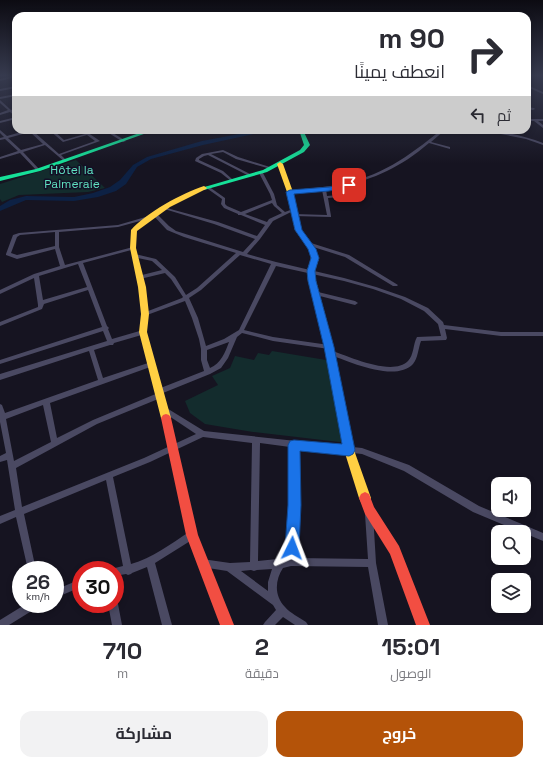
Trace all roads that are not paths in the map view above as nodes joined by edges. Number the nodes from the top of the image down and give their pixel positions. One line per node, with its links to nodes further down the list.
1 (4, 105): 2 (street)
2 (10, 111): 3 (street)
3 (0, 114)
4 (12, 118): 8 (street)
5 (531, 120): 6 (street)
6 (535, 120): 7 (street); 9 (street)
7 (543, 120)
8 (0, 122)
9 (543, 127)
10 (0, 131): 20 (street)
11 (17, 134): 20 (street)
12 (35, 134): 24 (street)
13 (55, 134): 14 (street)
14 (88, 134): 29 (street)
15 (113, 134): 22 (street)
16 (142, 134): 22 (street)
17 (304, 134): 33 (street)
18 (438, 134): 23 (street)
19 (506, 134): 25 (street)
20 (6, 137): 21 (street); 27 (street)
21 (0, 139)
22 (124, 141): 31 (street)
23 (429, 142): 26 (street); 41 (street)
24 (46, 144): 27 (street); 29 (street)
25 (543, 144)
26 (449, 148)
27 (21, 152): 30 (street); 35 (street)
28 (208, 154): 32 (street); 37 (street); 39 (street)
29 (58, 155): 31 (street)
30 (0, 158)
31 (65, 161): 35 (street)
32 (253, 163): 34 (street); 36 (street)
33 (280, 164): 34 (street); 43 (street)
34 (271, 168): 36 (street)
35 (38, 170): 38 (street)
36 (262, 172): 37 (street); 45 (street)
37 (250, 175): 39 (street)
38 (0, 180)
39 (231, 180): 40 (street)
40 (207, 187): 46 (street); 49 (street)
41 (337, 188): 42 (street); 44 (street)
42 (324, 189): 43 (street); 44 (street)
43 (290, 192): 48 (street)
44 (326, 197): 48 (street)
45 (273, 201): 47 (street); 49 (street)
46 (163, 208): 50 (street); 53 (street)
47 (284, 213): 48 (street); 51 (street)
48 (293, 213): 54 (street)
49 (240, 214): 51 (street)
50 (152, 216): 52 (street); 56 (street); 57 (street)
51 (267, 224): 53 (street)
52 (57, 231): 55 (street); 55 (street)
53 (258, 238): 57 (street)
54 (309, 244): 62 (street); 65 (street)
55 (57, 247): 60 (street)
56 (134, 252): 58 (street); 61 (street); 64 (street)
57 (242, 254): 59 (street); 69 (street)
58 (80, 263): 60 (street); 66 (street)
59 (274, 264): 62 (street); 76 (street)
60 (63, 267): 63 (street)
61 (166, 271): 64 (street); 69 (street)
62 (311, 271): 68 (street); 74 (street)
63 (36, 275): 67 (street); 70 (street)
64 (140, 277): 72 (street)
65 (395, 285)
66 (90, 288): 70 (street); 75 (street)
67 (0, 292)
68 (314, 293): 71 (street); 83 (street)
69 (186, 298): 72 (street); 82 (street)
70 (41, 303): 73 (street)
71 (355, 303)
72 (145, 314): 77 (street)
73 (0, 324)
74 (443, 327): 78 (street); 83 (street)
75 (106, 328): 80 (street); 84 (street)
76 (241, 331): 79 (street); 83 (street)
77 (143, 332): 80 (street); 85 (street)
78 (543, 335)
79 (234, 337): 82 (street); 86 (street)
80 (111, 343): 81 (street)
81 (91, 349): 87 (street); 88 (street)
82 (204, 349): 86 (street)
83 (329, 350): 99 (street)
84 (0, 362)
85 (151, 364): 88 (street); 89 (street)
86 (208, 372): 89 (street)
87 (0, 377)
88 (101, 381): 90 (street)
89 (160, 393): 92 (street); 96 (street)
90 (46, 402): 93 (street); 96 (street)
91 (0, 406): 93 (street)
92 (164, 410): 94 (street); 98 (street)
93 (1, 418): 100 (street)
94 (203, 434): 95 (street); 98 (street)
95 (256, 441): 97 (street); 115 (street)
96 (55, 443): 102 (street)
97 (294, 445): 99 (street); 112 (street)
98 (174, 448): 103 (street); 107 (street)
99 (349, 450): 104 (street); 108 (street)
100 (10, 455): 101 (street); 102 (street)
101 (0, 459)
102 (12, 466): 105 (street)
103 (109, 475): 105 (street); 117 (street)
104 (369, 510): 113 (street); 130 (street)
105 (18, 512): 106 (street); 109 (street)
106 (0, 520)
107 (192, 535): 110 (street); 111 (street)
108 (543, 537)
109 (30, 561)
110 (150, 561): 117 (street); 125 (street)
111 (202, 562): 116 (street); 126 (street)
112 (291, 562): 113 (street); 114 (street)
113 (372, 563): 129 (street)
114 (280, 564): 115 (street); 119 (street)
115 (254, 567): 116 (street)
116 (230, 568): 119 (street)
117 (128, 570): 118 (street)
118 (124, 571)
119 (274, 601): 120 (street)
120 (282, 611): 127 (street); 128 (street)
121 (19, 613): 123 (street)
122 (115, 613): 124 (street)
123 (0, 624)
124 (117, 625)
125 (167, 625)
126 (227, 625)
127 (268, 625)
128 (302, 625)
129 (383, 625)
130 (423, 625)

